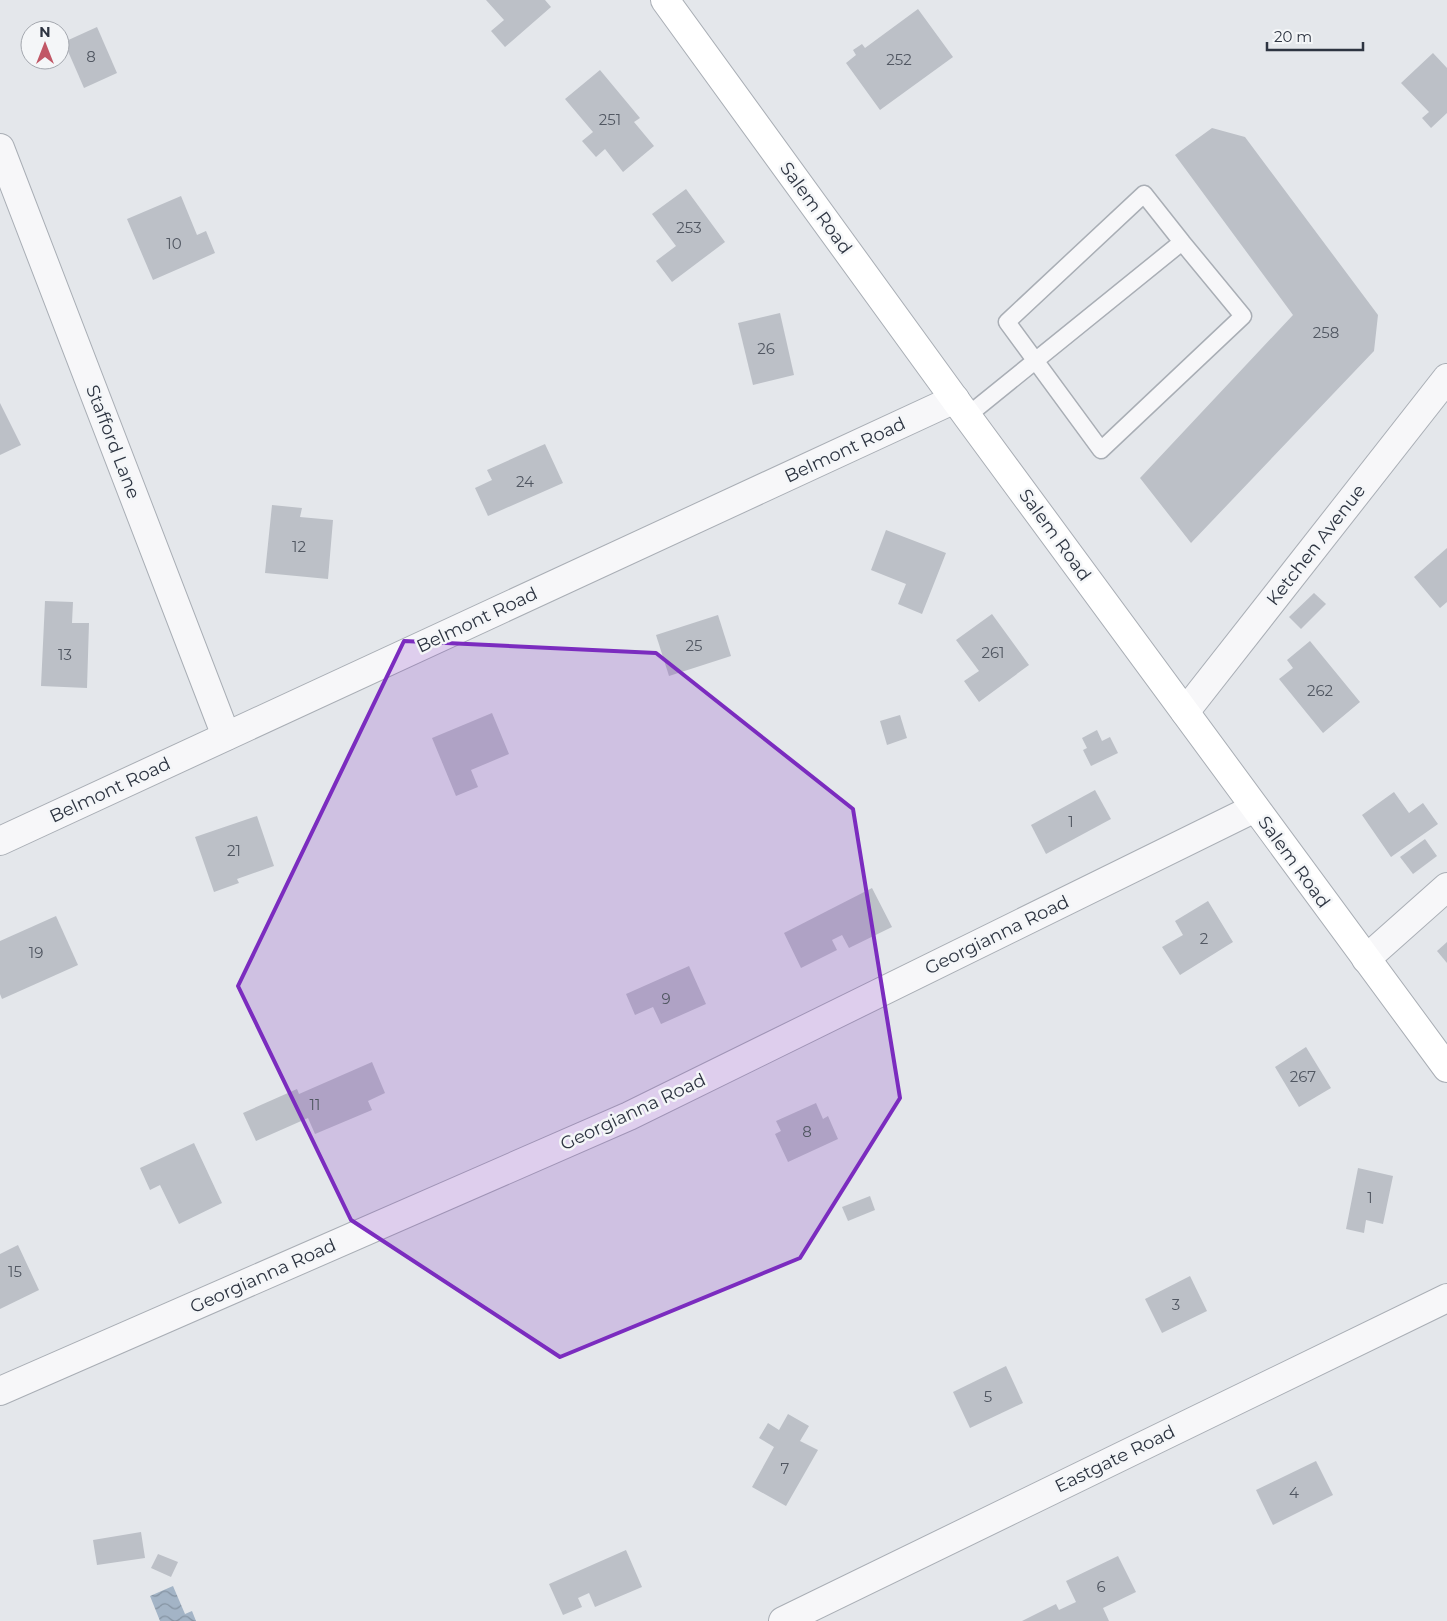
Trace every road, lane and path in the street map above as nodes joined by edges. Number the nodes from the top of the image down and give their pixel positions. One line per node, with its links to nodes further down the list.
1 (664, 0): 6 (main road, Salem Road)
2 (0, 148): 8 (street, Stafford Lane)
3 (1182, 242): 4 (lane); 4 (lane); 4 (lane)
4 (1035, 361): 6 (lane)
5 (1447, 378): 7 (street, Ketchen Avenue)
6 (961, 408): 7 (main road, Salem Road); 8 (street, Belmont Road)
7 (1185, 712): 9 (main road, Salem Road)
8 (226, 736): 10 (street, Belmont Road)
9 (1255, 808): 12 (main road, Salem Road); 15 (street, Georgianna Road)
10 (0, 841)
11 (1447, 887): 12 (street)
12 (1366, 959): 13 (main road, Salem Road)
13 (1447, 1068)
14 (1447, 1298): 16 (street, Eastgate Road)
15 (0, 1391)
16 (783, 1621)

